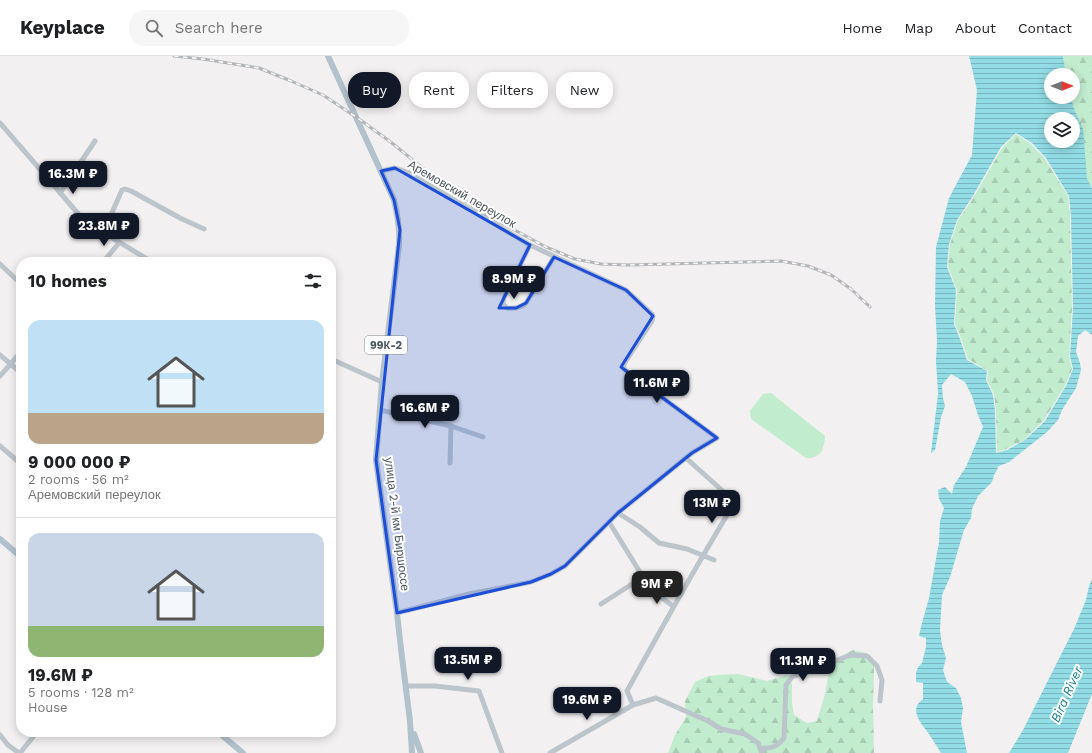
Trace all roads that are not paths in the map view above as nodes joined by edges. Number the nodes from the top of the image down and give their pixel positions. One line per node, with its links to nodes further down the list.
1 (328, 56): 4 (main road, улица 2-й км Биршоссе / 99К-2)
2 (0, 123): 5 (street)
3 (95, 141): 5 (street)
4 (381, 171): 9 (street, Аремовский переулок); 21 (main road, улица 2-й км Биршоссе / 99К-2)
5 (60, 193): 7 (street)
6 (204, 229): 7 (street)
7 (103, 233): 8 (street)
8 (119, 242): 10 (street); 11 (street)
9 (530, 245): 12 (street, Аремовский переулок); 12 (street)
10 (107, 257)
11 (144, 257)
12 (554, 257): 26 (street, Аремовский переулок)
13 (0, 264): 14 (street)
14 (16, 279)
15 (0, 355): 18 (street)
16 (16, 358): 18 (street)
17 (336, 361): 21 (street)
18 (11, 364): 19 (street); 20 (street)
19 (16, 368)
20 (0, 376)
21 (382, 382): 22 (main road, улица 2-й км Биршоссе / 99К-2)
22 (380, 410): 23 (street); 38 (main road, улица 2-й км Биршоссе / 99К-2)
23 (451, 426): 24 (street); 28 (street)
24 (482, 437)
25 (0, 446): 27 (street)
26 (686, 458): 29 (street, Аремовский переулок); 33 (street)
27 (16, 460)
28 (450, 462)
29 (618, 513): 30 (street, Аремовский переулок); 33 (street)
30 (609, 522): 35 (street); 38 (street, Аремовский переулок)
31 (0, 539): 32 (main road)
32 (16, 553)
33 (702, 555): 34 (street); 37 (street)
34 (714, 560)
35 (643, 577): 36 (street); 37 (street)
36 (601, 604)
37 (673, 606): 41 (street)
38 (397, 613): 39 (main road, улица 2-й км Биршоссе / 99К-2)
39 (406, 686): 42 (main road, улица 2-й км Биршоссе / 99К-2); 51 (street)
40 (880, 701): 46 (street)
41 (633, 704): 46 (street); 52 (street)
42 (410, 721): 49 (main road, 99К-2); 50 (main road, 99К-2)
43 (0, 736): 47 (street)
44 (33, 737): 47 (street)
45 (224, 737): 48 (main road)
46 (761, 751)
47 (20, 753)
48 (243, 753)
49 (412, 753)
50 (421, 753)
51 (502, 753)
52 (550, 753)

